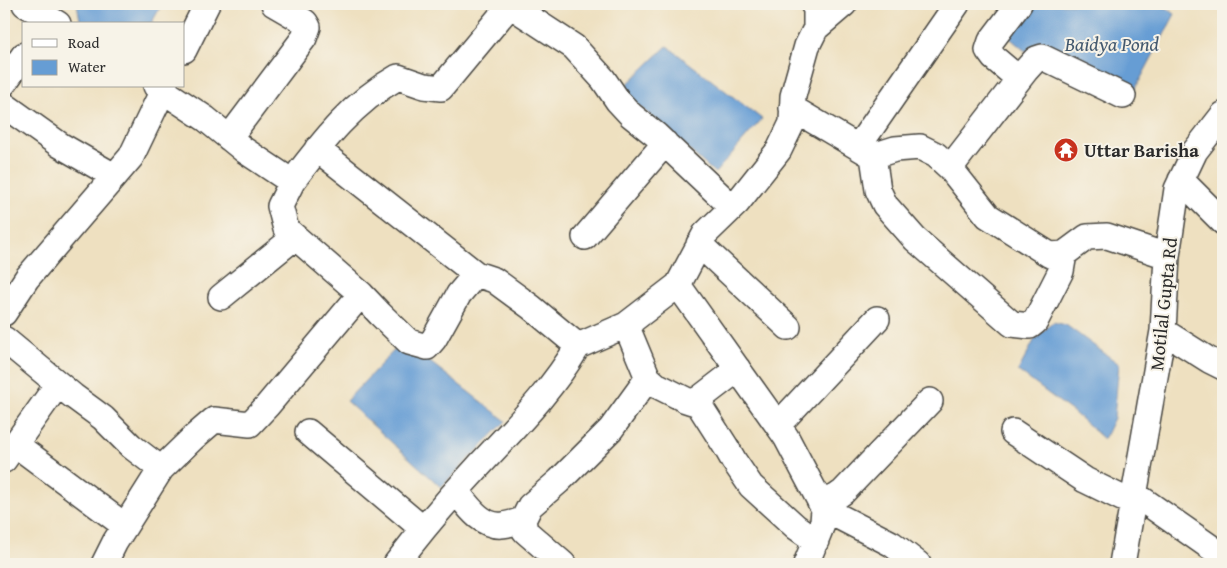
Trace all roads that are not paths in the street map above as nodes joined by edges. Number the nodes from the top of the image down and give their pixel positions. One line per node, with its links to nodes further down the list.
1 (25, 4): 9 (street)
2 (208, 4): 10 (street)
3 (274, 4): 19 (street)
4 (509, 4): 20 (street); 21 (street)
5 (844, 4): 8 (street)
6 (957, 4): 22 (street)
7 (1019, 4): 12 (street)
8 (815, 16): 17 (street)
9 (51, 17)
10 (185, 48)
11 (22, 58): 13 (street)
12 (1019, 79): 15 (street); 23 (street)
13 (4, 83)
14 (161, 88): 19 (street); 24 (street)
15 (1124, 96)
16 (4, 105): 24 (street)
17 (792, 108): 22 (street); 27 (street)
18 (1221, 123): 25 (street, Motilal Gupta Rd)
19 (229, 138): 26 (street)
20 (665, 143): 27 (street); 29 (street)
21 (317, 149): 26 (street); 34 (street)
22 (865, 152): 23 (street); 32 (street)
23 (950, 168): 32 (street)
24 (114, 176): 38 (street)
25 (1181, 180): 28 (street); 33 (street, Motilal Gupta Rd)
26 (292, 182): 30 (street)
27 (732, 207): 31 (street)
28 (1223, 222)
29 (585, 237)
30 (295, 238): 36 (street); 37 (street)
31 (699, 244): 35 (street); 41 (street)
32 (1064, 254): 33 (street)
33 (1167, 256): 42 (street, Motilal Gupta Rd)
34 (476, 274): 36 (street); 44 (street)
35 (678, 285): 40 (street); 46 (street)
36 (361, 294): 55 (street)
37 (221, 297)
38 (4, 313)
39 (877, 318): 51 (street)
40 (626, 325): 44 (street); 47 (street)
41 (788, 327)
42 (1163, 331): 45 (street); 57 (street, Motilal Gupta Rd)
43 (4, 339): 48 (street)
44 (578, 346): 56 (street)
45 (1223, 366)
46 (738, 369): 49 (street); 51 (street)
47 (648, 378): 49 (street); 59 (street)
48 (58, 384): 54 (street); 55 (street)
49 (696, 400): 62 (street)
50 (930, 401): 58 (street)
51 (778, 426): 58 (street)
52 (308, 432): 61 (street)
53 (1013, 432): 57 (street)
54 (9, 452): 60 (street)
55 (162, 469): 60 (street)
56 (456, 491): 59 (street); 61 (street)
57 (1133, 498): 63 (street); 69 (street, Motilal Gupta Rd)
58 (822, 505): 62 (street); 68 (street)
59 (523, 520): 64 (street)
60 (125, 526): 65 (street)
61 (423, 528): 66 (street)
62 (816, 541): 67 (street)
63 (1223, 556)
64 (553, 561)
65 (104, 564)
66 (396, 564)
67 (806, 564)
68 (918, 564)
69 (1122, 564)

